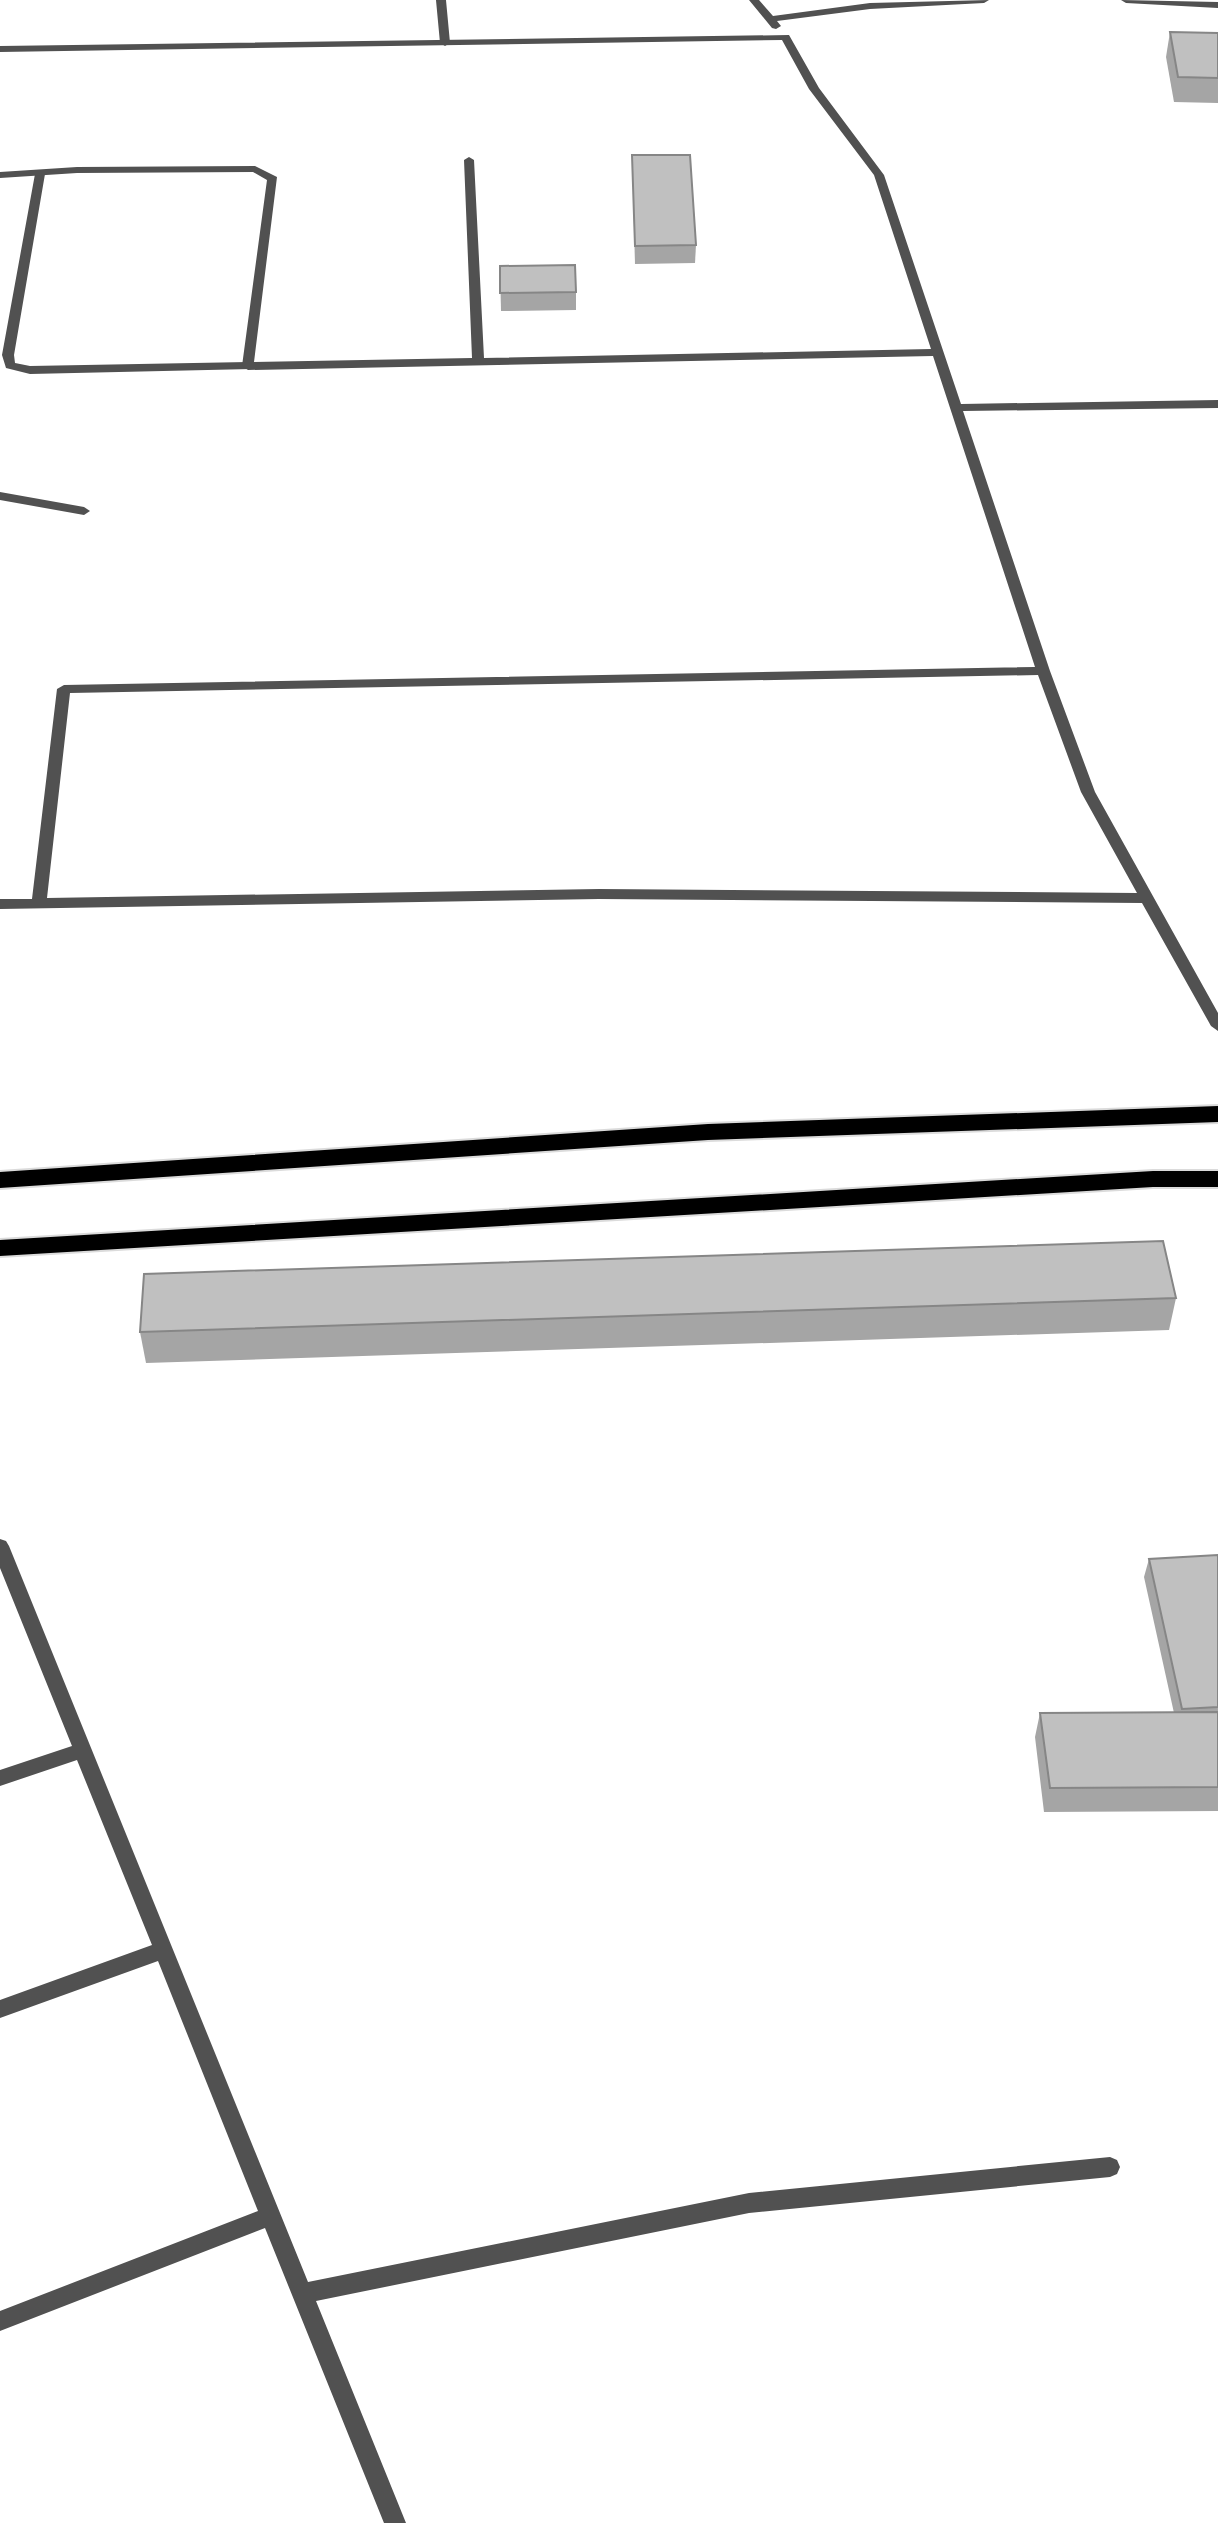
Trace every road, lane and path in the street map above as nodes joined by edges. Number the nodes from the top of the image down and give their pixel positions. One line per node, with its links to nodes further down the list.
1 (441, 0): 8 (street)
2 (754, 0): 6 (street)
3 (984, 0): 6 (street)
4 (1126, 0): 5 (street)
5 (1218, 5)
6 (770, 19): 7 (street)
7 (785, 37): 8 (street); 13 (street)
8 (445, 43): 9 (street)
9 (0, 49)
10 (469, 160): 14 (street)
11 (40, 174): 12 (street); 15 (street); 15 (street)
12 (0, 175)
13 (937, 352): 14 (street); 17 (street)
14 (478, 361): 15 (street)
15 (248, 366)
16 (1218, 404): 17 (street)
17 (956, 408): 20 (street)
18 (0, 496): 19 (street)
19 (84, 511)
20 (1043, 671): 21 (street); 22 (street)
21 (1147, 898): 22 (street); 24 (street)
22 (39, 902): 23 (street)
23 (0, 904)
24 (1218, 1026)
25 (1218, 1114): 27 (highway)
26 (1218, 1179): 28 (highway)
27 (0, 1180)
28 (0, 1248)
29 (0, 1546): 30 (street)
30 (82, 1750): 31 (street); 32 (street)
31 (0, 1778)
32 (163, 1950): 33 (street); 35 (street)
33 (0, 2009)
34 (1110, 2167): 36 (street)
35 (270, 2216): 36 (street); 37 (street)
36 (302, 2294): 38 (street)
37 (0, 2321)
38 (395, 2523)

